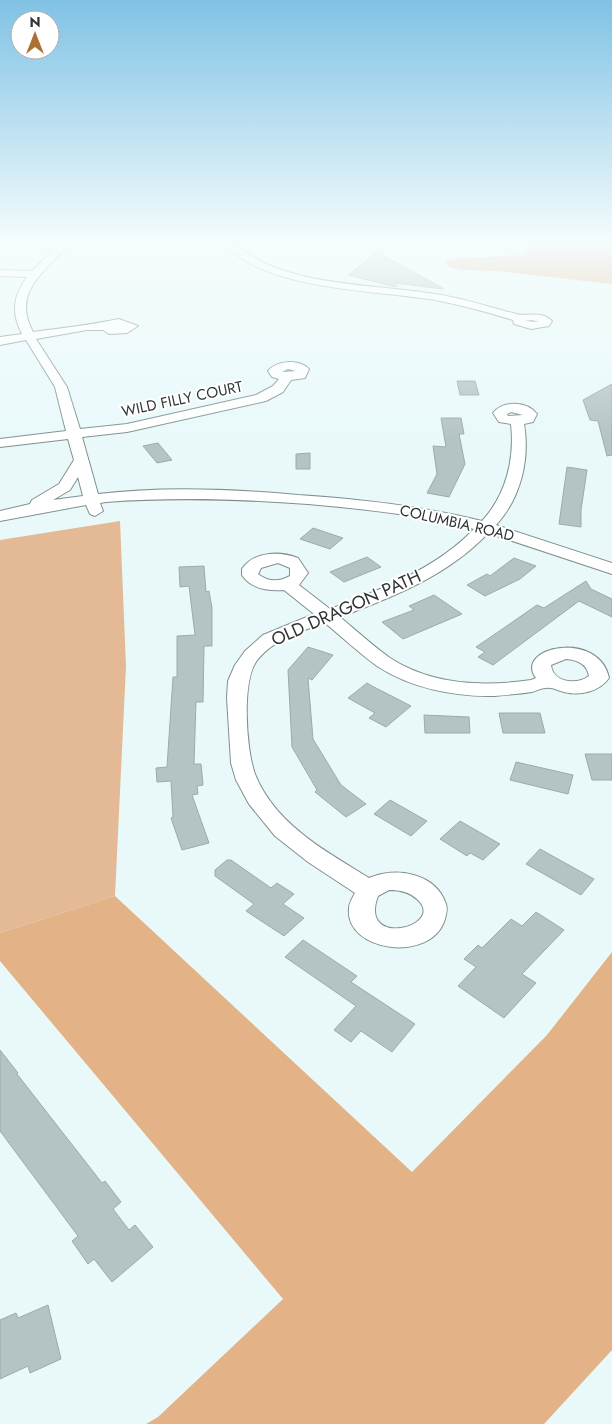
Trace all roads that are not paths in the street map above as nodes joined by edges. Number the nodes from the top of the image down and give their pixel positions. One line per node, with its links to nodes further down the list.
1 (19, 307): 5 (street)
2 (476, 307): 3 (street)
3 (520, 318)
4 (106, 327): 5 (street)
5 (29, 337): 6 (street); 9 (street)
6 (0, 341)
7 (286, 377): 9 (street, WILD FILLY COURT)
8 (517, 422): 15 (street, OLD DRAGON PATH)
9 (75, 434): 10 (street, WILD FILLY COURT); 11 (street)
10 (0, 443)
11 (80, 461): 12 (street); 13 (street)
12 (93, 506): 13 (street, COLUMBIA ROAD); 14 (street, COLUMBIA ROAD); 15 (street, COLUMBIA ROAD)
13 (5, 515)
14 (0, 526)
15 (485, 527): 16 (street, COLUMBIA ROAD); 18 (street, OLD DRAGON PATH)
16 (612, 569)
17 (288, 584): 18 (street)
18 (328, 616): 19 (street); 20 (street, OLD DRAGON PATH)
19 (549, 680)
20 (368, 890)

